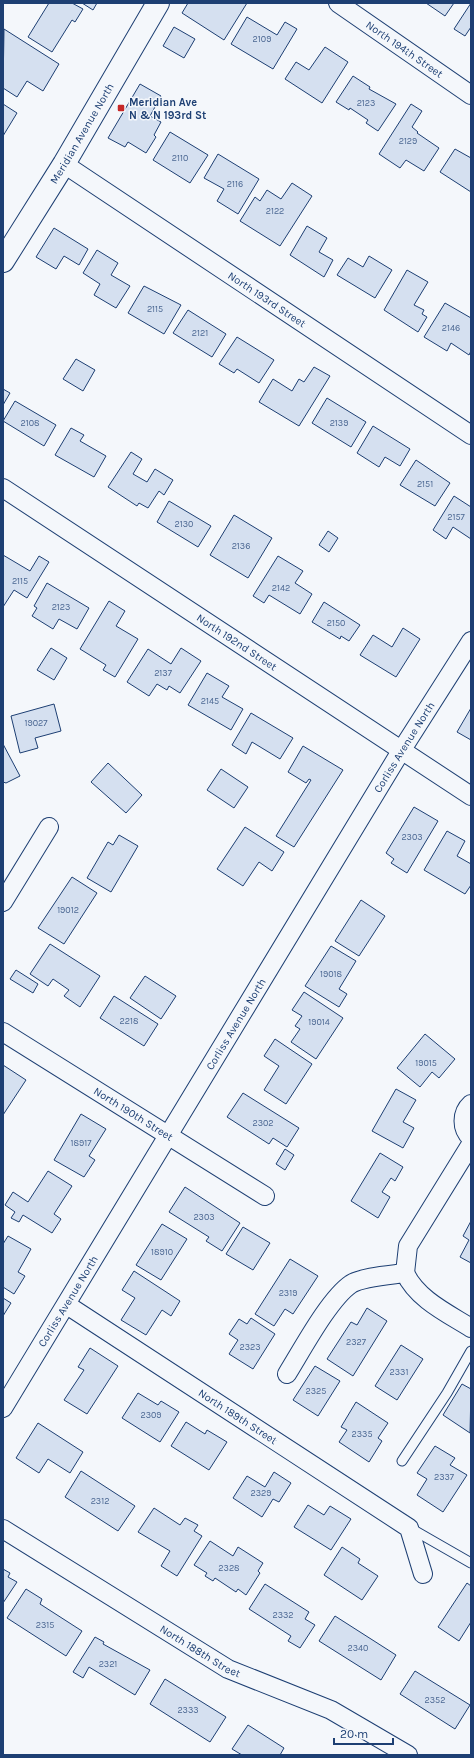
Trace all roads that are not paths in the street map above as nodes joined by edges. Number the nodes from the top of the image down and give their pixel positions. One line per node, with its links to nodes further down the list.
1 (158, 3): 4 (street, Meridian Avenue North)
2 (338, 3): 3 (street, North 194th Street)
3 (471, 95)
4 (64, 164): 5 (street, Meridian Avenue North); 6 (street, North 193rd Street)
5 (3, 261)
6 (471, 435)
7 (3, 488): 9 (street, North 192nd Street)
8 (471, 641): 9 (street, Corliss Avenue North)
9 (401, 750): 10 (street, North 192nd Street); 15 (street, Corliss Avenue North)
10 (471, 796)
11 (49, 827): 12 (street)
12 (3, 902)
13 (3, 1032): 15 (street, North 190th Street)
14 (471, 1104): 16 (street)
15 (168, 1134): 18 (street, North 190th Street); 20 (street, Corliss Avenue North)
16 (471, 1138)
17 (471, 1144): 19 (street)
18 (265, 1196)
19 (405, 1273): 21 (street); 23 (street)
20 (67, 1305): 24 (street, Corliss Avenue North); 26 (street, North 189th Street)
21 (471, 1328)
22 (471, 1351): 25 (lane)
23 (287, 1374)
24 (3, 1408)
25 (402, 1461)
26 (409, 1528): 28 (lane, North 189th Street); 29 (street)
27 (3, 1529): 30 (street, North 188th Street)
28 (471, 1563)
29 (423, 1574)
30 (408, 1755)

